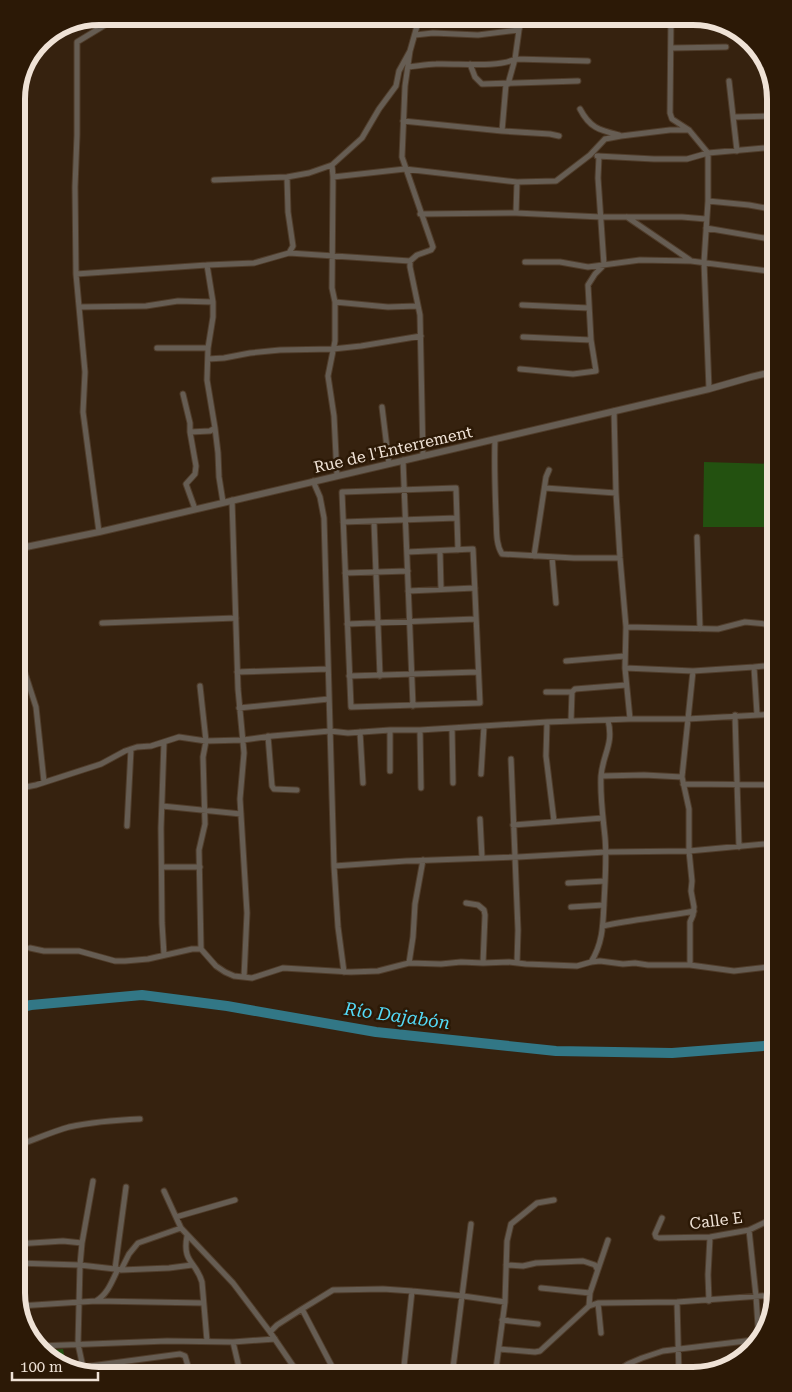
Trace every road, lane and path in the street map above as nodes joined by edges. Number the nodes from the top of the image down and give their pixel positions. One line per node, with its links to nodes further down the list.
1 (105, 25): 54 (street)
2 (418, 25): 6 (street)
3 (520, 25): 5 (street)
4 (671, 25): 8 (street)
5 (519, 30): 6 (street); 10 (street)
6 (415, 35): 9 (street)
7 (726, 46): 8 (street)
8 (672, 48): 21 (street)
9 (410, 50): 13 (street); 30 (street)
10 (515, 59): 11 (street); 12 (street); 16 (street)
11 (588, 61)
12 (470, 64): 13 (street); 16 (street)
13 (408, 67): 20 (street)
14 (578, 81): 16 (street)
15 (729, 81): 19 (street)
16 (507, 84): 22 (street)
17 (580, 110): 24 (street)
18 (767, 116): 19 (street)
19 (734, 117): 26 (street)
20 (403, 122): 22 (street); 31 (street)
21 (689, 130): 24 (street); 27 (street)
22 (502, 131): 23 (street)
23 (559, 136)
24 (621, 136): 28 (street)
25 (767, 149): 26 (street)
26 (737, 151): 27 (street)
27 (708, 153): 29 (street); 36 (street)
28 (590, 156): 29 (street); 35 (street)
29 (598, 156): 40 (street)
30 (332, 165): 32 (street); 33 (street)
31 (405, 169): 32 (street); 35 (street); 39 (street)
32 (333, 176): 46 (street)
33 (287, 177): 34 (street); 45 (street)
34 (214, 180)
35 (517, 182): 38 (street)
36 (708, 201): 37 (street); 42 (street)
37 (767, 208)
38 (516, 213): 39 (street); 40 (street)
39 (420, 214): 47 (street)
40 (601, 217): 41 (street); 52 (street)
41 (626, 217): 42 (street); 48 (street)
42 (706, 219): 43 (street)
43 (706, 228): 44 (street); 50 (street)
44 (767, 238)
45 (288, 253): 46 (street); 51 (street)
46 (332, 255): 47 (street); 56 (street)
47 (410, 260): 58 (street)
48 (691, 261): 50 (street); 52 (street)
49 (524, 262): 52 (street)
50 (704, 262): 53 (street); 70 (street)
51 (207, 265): 54 (street); 55 (street)
52 (604, 265): 60 (street)
53 (767, 271)
54 (76, 274): 59 (street)
55 (213, 302): 59 (street); 65 (street)
56 (335, 302): 58 (street); 66 (street)
57 (522, 305): 60 (street)
58 (417, 306): 61 (street)
59 (79, 307): 93 (street)
60 (589, 308): 63 (street)
61 (421, 336): 66 (street); 77 (street)
62 (523, 337): 63 (street)
63 (591, 340): 68 (street)
64 (157, 348): 65 (street)
65 (208, 348): 67 (street)
66 (333, 349): 67 (street); 81 (street)
67 (208, 360): 74 (street)
68 (520, 369)
69 (767, 373): 70 (street, Rue de l'Enterrement)
70 (709, 389): 73 (street, Rue de l'Enterrement)
71 (183, 394): 75 (street)
72 (382, 407): 79 (street)
73 (614, 411): 76 (street, Rue de l'Enterrement); 85 (street)
74 (215, 428): 75 (street); 87 (street)
75 (190, 432): 88 (street)
76 (495, 439): 77 (street, Rue de l'Enterrement); 99 (street)
77 (423, 456): 78 (street, Rue de l'Enterrement)
78 (404, 460): 79 (street, Rue de l'Enterrement); 84 (street)
79 (389, 464): 81 (street, Rue de l'Enterrement)
80 (549, 470): 83 (street)
81 (337, 476): 82 (street, Rue de l'Enterrement)
82 (313, 482): 86 (street, Rue de l'Enterrement); 123 (street)
83 (545, 488): 85 (street); 99 (street)
84 (404, 490): 89 (street); 90 (street); 91 (street)
85 (616, 493): 101 (street)
86 (232, 500): 87 (street, Rue de l'Enterrement); 109 (street)
87 (223, 502): 88 (street, Rue de l'Enterrement)
88 (195, 509): 93 (street, Rue de l'Enterrement)
89 (457, 518): 90 (street); 96 (street)
90 (405, 521): 92 (street); 98 (street)
91 (343, 522): 92 (street); 104 (street)
92 (374, 522): 103 (street)
93 (99, 532): 95 (street, Rue de l'Enterrement)
94 (697, 536): 117 (street)
95 (25, 547)
96 (458, 550): 97 (street); 105 (street)
97 (440, 551): 98 (street); 106 (street)
98 (407, 552): 102 (street)
99 (534, 556): 100 (street)
100 (552, 557): 101 (street); 108 (street)
101 (620, 558): 116 (street)
102 (408, 571): 103 (street); 107 (street)
103 (376, 572): 104 (street); 113 (street)
104 (345, 573): 114 (street)
105 (475, 588): 106 (street); 110 (street)
106 (441, 589): 107 (street)
107 (408, 591): 111 (street)
108 (556, 603)
109 (236, 618): 112 (street); 125 (street)
110 (476, 619): 111 (street); 126 (street)
111 (410, 622): 113 (street); 128 (street)
112 (102, 623)
113 (378, 623): 114 (street); 130 (street)
114 (347, 624): 129 (street)
115 (767, 624): 117 (street)
116 (626, 627): 117 (street); 118 (street)
117 (700, 629)
118 (625, 656): 119 (street); 122 (street)
119 (566, 661)
120 (767, 666): 121 (street)
121 (754, 667): 124 (street); 138 (street)
122 (625, 668): 124 (street); 131 (street)
123 (328, 669): 125 (street); 135 (street)
124 (692, 671): 142 (street)
125 (237, 672): 137 (street)
126 (478, 672): 128 (street); 136 (street)
127 (25, 673): 162 (street)
128 (412, 675): 130 (street); 136 (street)
129 (349, 676): 130 (street); 136 (street)
130 (380, 676)
131 (626, 685): 134 (street); 141 (street)
132 (200, 686): 154 (street)
133 (546, 692): 134 (street)
134 (572, 692): 144 (street)
135 (329, 699): 137 (street); 150 (street)
136 (413, 706)
137 (239, 708): 153 (street)
138 (757, 714): 139 (street); 140 (street)
139 (767, 714)
140 (735, 715): 142 (street); 166 (street)
141 (630, 719): 142 (street); 143 (street)
142 (688, 719): 161 (street)
143 (608, 720): 144 (street); 160 (street)
144 (571, 721): 145 (street)
145 (547, 722): 146 (street); 176 (street)
146 (484, 726): 147 (street); 159 (street)
147 (452, 728): 149 (street); 164 (street)
148 (390, 730): 149 (street); 151 (street); 158 (street)
149 (420, 730): 169 (street)
150 (330, 731): 151 (street); 152 (street); 186 (street)
151 (360, 732): 163 (street)
152 (268, 736): 153 (street); 170 (street)
153 (243, 740): 154 (street); 173 (street)
154 (206, 741): 155 (street); 172 (street)
155 (164, 742): 156 (street); 171 (street)
156 (131, 749): 162 (street); 178 (street)
157 (511, 759): 177 (street)
158 (390, 771)
159 (481, 774)
160 (601, 776): 161 (street); 174 (street)
161 (682, 777): 165 (street)
162 (44, 782): 168 (street)
163 (363, 783)
164 (453, 783)
165 (684, 784): 166 (street); 181 (street)
166 (737, 784): 167 (street); 180 (street)
167 (767, 785)
168 (25, 787)
169 (421, 788)
170 (297, 790)
171 (162, 806): 172 (street); 187 (street)
172 (205, 811): 173 (street); 188 (street)
173 (241, 814): 206 (street)
174 (603, 818): 176 (street); 182 (street)
175 (480, 819): 184 (street)
176 (554, 822): 177 (street)
177 (513, 825): 183 (street)
178 (127, 826)
179 (767, 845): 180 (street)
180 (739, 847): 181 (street)
181 (690, 851): 182 (street); 194 (street)
182 (606, 852): 183 (street); 189 (street)
183 (515, 857): 184 (street); 201 (street)
184 (482, 858): 185 (street)
185 (423, 860): 186 (street); 200 (street)
186 (334, 866): 205 (street)
187 (162, 867): 188 (street); 198 (street)
188 (200, 867): 197 (street)
189 (605, 881): 190 (street); 192 (street)
190 (568, 883)
191 (466, 903): 202 (street)
192 (604, 906): 193 (street); 195 (street)
193 (571, 907)
194 (694, 911): 195 (street); 203 (street)
195 (603, 926): 199 (street)
196 (30, 948): 198 (street)
197 (201, 949): 198 (street); 206 (street)
198 (164, 955)
199 (591, 962): 201 (street); 203 (street)
200 (409, 963): 202 (street); 205 (street)
201 (517, 963): 202 (street)
202 (483, 964)
203 (690, 965): 204 (street)
204 (767, 967)
205 (344, 972): 206 (street)
206 (244, 977)
207 (140, 1119): 208 (street)
208 (25, 1143)
209 (93, 1181): 224 (street)
210 (126, 1187): 229 (street)
211 (164, 1190): 214 (street)
212 (235, 1200): 214 (street)
213 (554, 1200): 228 (street)
214 (176, 1217): 218 (street)
215 (662, 1218): 221 (street, Calle E)
216 (767, 1221): 219 (street, Calle E)
217 (471, 1224): 235 (street)
218 (181, 1228): 220 (street); 229 (street)
219 (749, 1230): 221 (street, Calle E); 236 (street)
220 (187, 1236): 226 (street); 250 (street)
221 (710, 1237): 238 (street)
222 (608, 1240): 230 (street)
223 (25, 1243): 224 (street)
224 (82, 1243): 227 (street)
225 (25, 1263): 227 (street)
226 (192, 1264): 229 (street); 242 (street)
227 (80, 1265): 229 (street); 241 (street)
228 (506, 1265): 230 (street); 239 (street)
229 (118, 1269): 237 (street)
230 (597, 1269): 233 (street)
231 (540, 1288): 233 (street)
232 (412, 1291): 235 (street); 246 (street); 266 (street)
233 (590, 1293): 245 (street)
234 (767, 1295): 236 (street)
235 (463, 1296): 239 (street); 267 (street)
236 (756, 1296): 238 (street); 249 (street)
237 (96, 1301): 241 (street); 242 (street)
238 (710, 1301): 240 (street)
239 (505, 1302): 247 (street)
240 (677, 1302): 243 (street); 259 (street)
241 (79, 1303): 244 (street); 256 (street)
242 (203, 1303): 253 (street)
243 (598, 1303): 245 (street); 251 (street)
244 (27, 1306)
245 (589, 1306): 258 (street)
246 (302, 1309): 250 (street); 265 (street)
247 (502, 1320): 248 (street); 258 (street)
248 (538, 1324)
249 (759, 1326)
250 (270, 1332): 252 (street)
251 (601, 1333)
252 (275, 1339): 255 (street); 264 (street)
253 (207, 1341): 255 (street); 256 (street)
254 (749, 1341): 259 (street)
255 (233, 1342): 263 (street)
256 (78, 1344): 257 (street); 260 (street)
257 (47, 1346)
258 (499, 1349): 268 (street)
259 (679, 1349): 269 (street); 270 (street)
260 (82, 1365)
261 (101, 1367): 262 (street)
262 (188, 1367)
263 (239, 1367)
264 (295, 1367)
265 (332, 1367)
266 (404, 1367)
267 (453, 1367)
268 (496, 1367)
269 (624, 1367)
270 (679, 1367)

